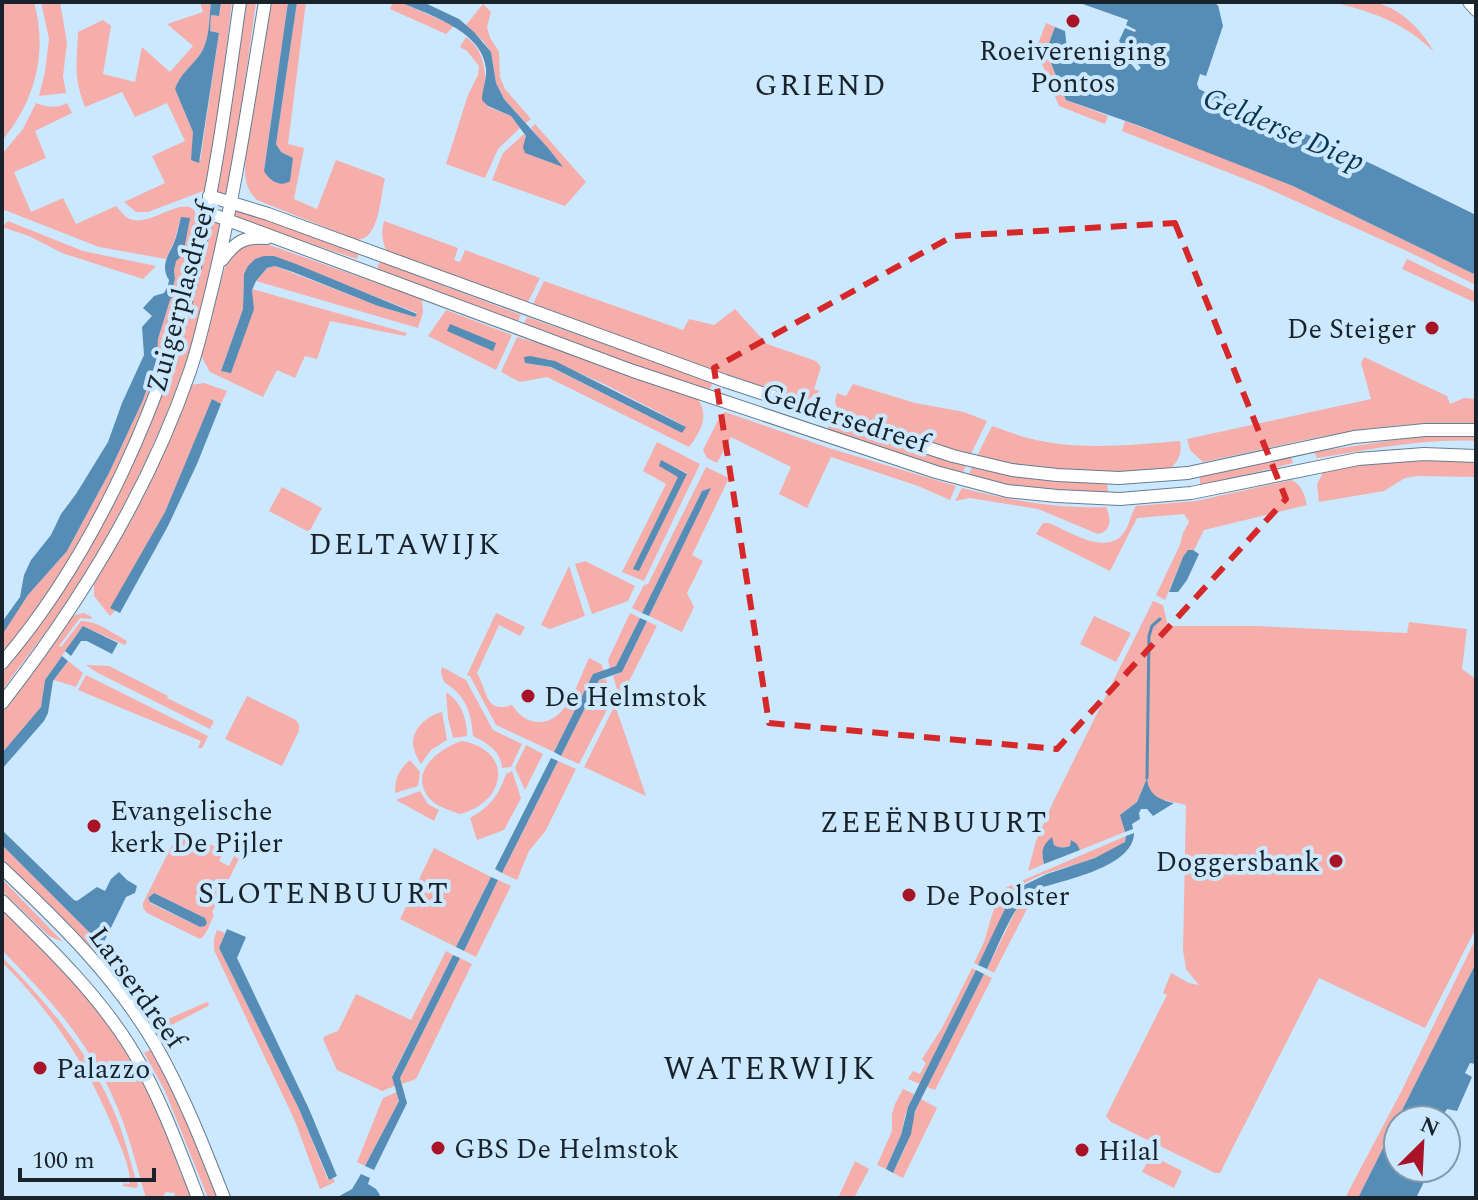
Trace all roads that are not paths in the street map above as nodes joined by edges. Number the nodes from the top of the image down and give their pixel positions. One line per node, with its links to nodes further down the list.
1 (240, 2): 6 (main road, Zuigerplasdreef)
2 (265, 2): 5 (main road, Zuigerplasdreef)
3 (1469, 2): 4 (main road)
4 (1476, 10)
5 (238, 166): 7 (main road, Zuigerplasdreef); 9 (main road)
6 (209, 196): 7 (main road, Geldersedreef); 8 (main road, Zuigerplasdreef)
7 (232, 202): 9 (main road, Geldersedreef); 10 (main road, Zuigerplasdreef)
8 (206, 212): 10 (main road, Geldersedreef); 15 (main road, Zuigerplasdreef)
9 (268, 214): 13 (main road, Geldersedreef)
10 (228, 219): 11 (main road, Geldersedreef); 12 (main road, Zuigerplasdreef)
11 (280, 240): 12 (main road); 14 (main road, Geldersedreef)
12 (217, 265): 16 (main road, Zuigerplasdreef)
13 (1476, 430)
14 (1476, 456)
15 (2, 663)
16 (2, 703)
17 (2, 868): 20 (main road, Larserdreef)
18 (2, 901): 19 (main road, Larserdreef)
19 (198, 1198)
20 (224, 1198)

